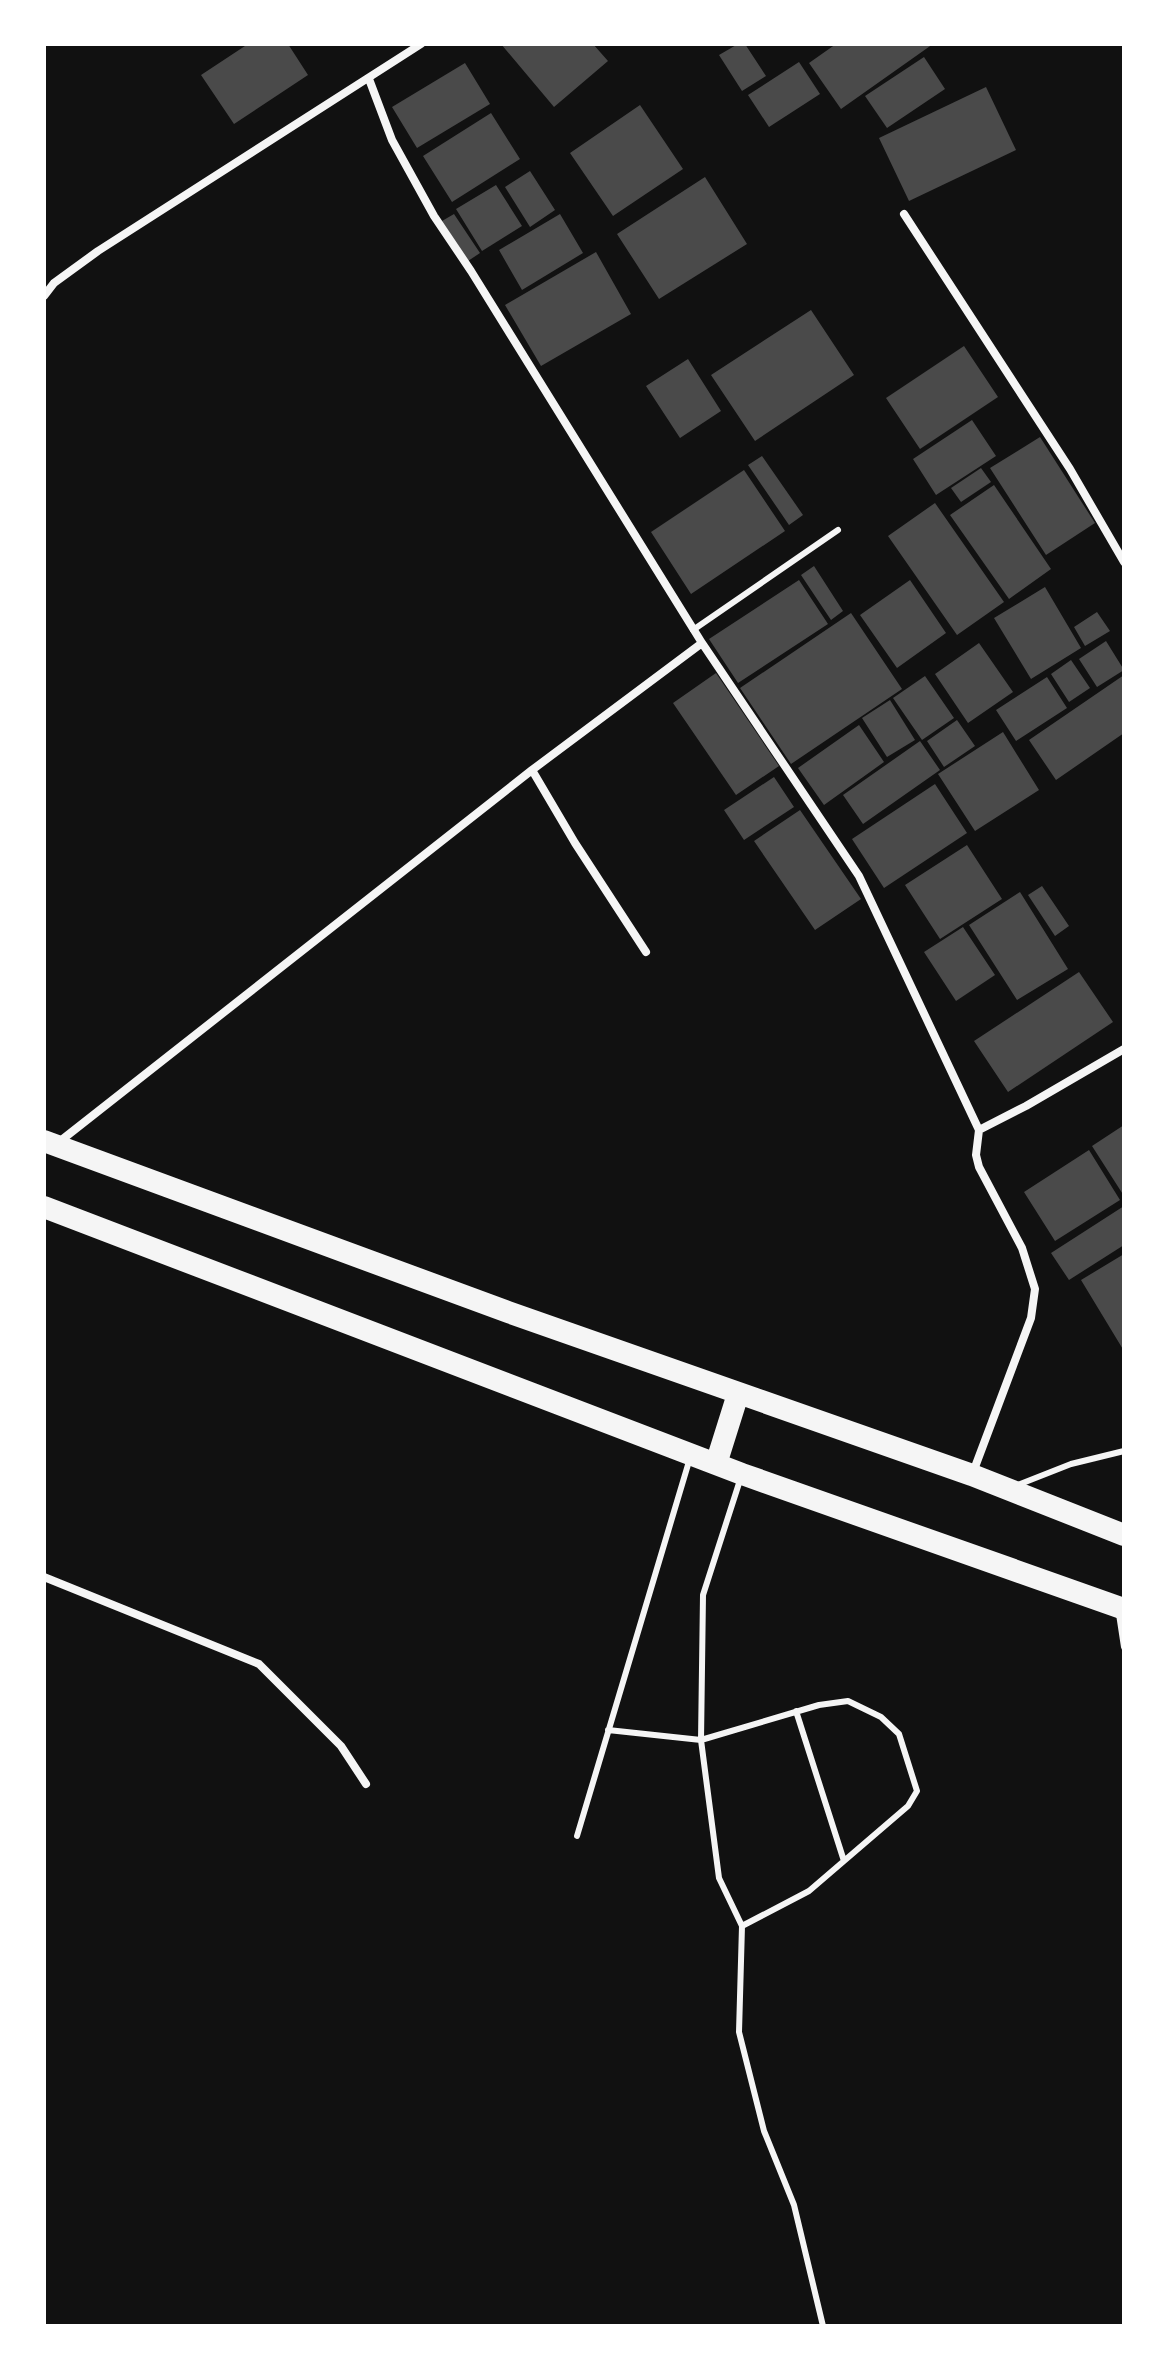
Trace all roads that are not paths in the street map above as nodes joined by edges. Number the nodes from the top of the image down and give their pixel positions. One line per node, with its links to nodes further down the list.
1 (421, 44): 2 (street)
2 (369, 79): 4 (street); 7 (street)
3 (904, 214): 6 (street)
4 (44, 296)
5 (838, 530): 7 (lane)
6 (1124, 562)
7 (693, 630): 8 (street)
8 (702, 643): 9 (street); 12 (street)
9 (532, 770): 10 (street); 13 (street)
10 (646, 952)
11 (1124, 1049): 12 (street)
12 (979, 1130): 20 (street)
13 (49, 1143): 15 (highway)
14 (44, 1207): 17 (highway)
15 (738, 1394): 18 (highway); 20 (highway)
16 (1124, 1451): 21 (lane)
17 (691, 1455): 18 (highway); 27 (lane)
18 (716, 1464): 19 (highway)
19 (742, 1474): 24 (highway); 28 (lane)
20 (972, 1475): 21 (highway)
21 (1008, 1489): 22 (highway)
22 (1124, 1535)
23 (44, 1577): 29 (street)
24 (1121, 1608): 25 (lane)
25 (1124, 1647)
26 (796, 1711): 28 (lane); 31 (lane); 31 (lane)
27 (608, 1730): 28 (lane); 30 (lane)
28 (701, 1740): 32 (lane)
29 (366, 1784)
30 (577, 1836)
31 (844, 1861): 32 (lane)
32 (742, 1926): 33 (lane)
33 (823, 2326)

